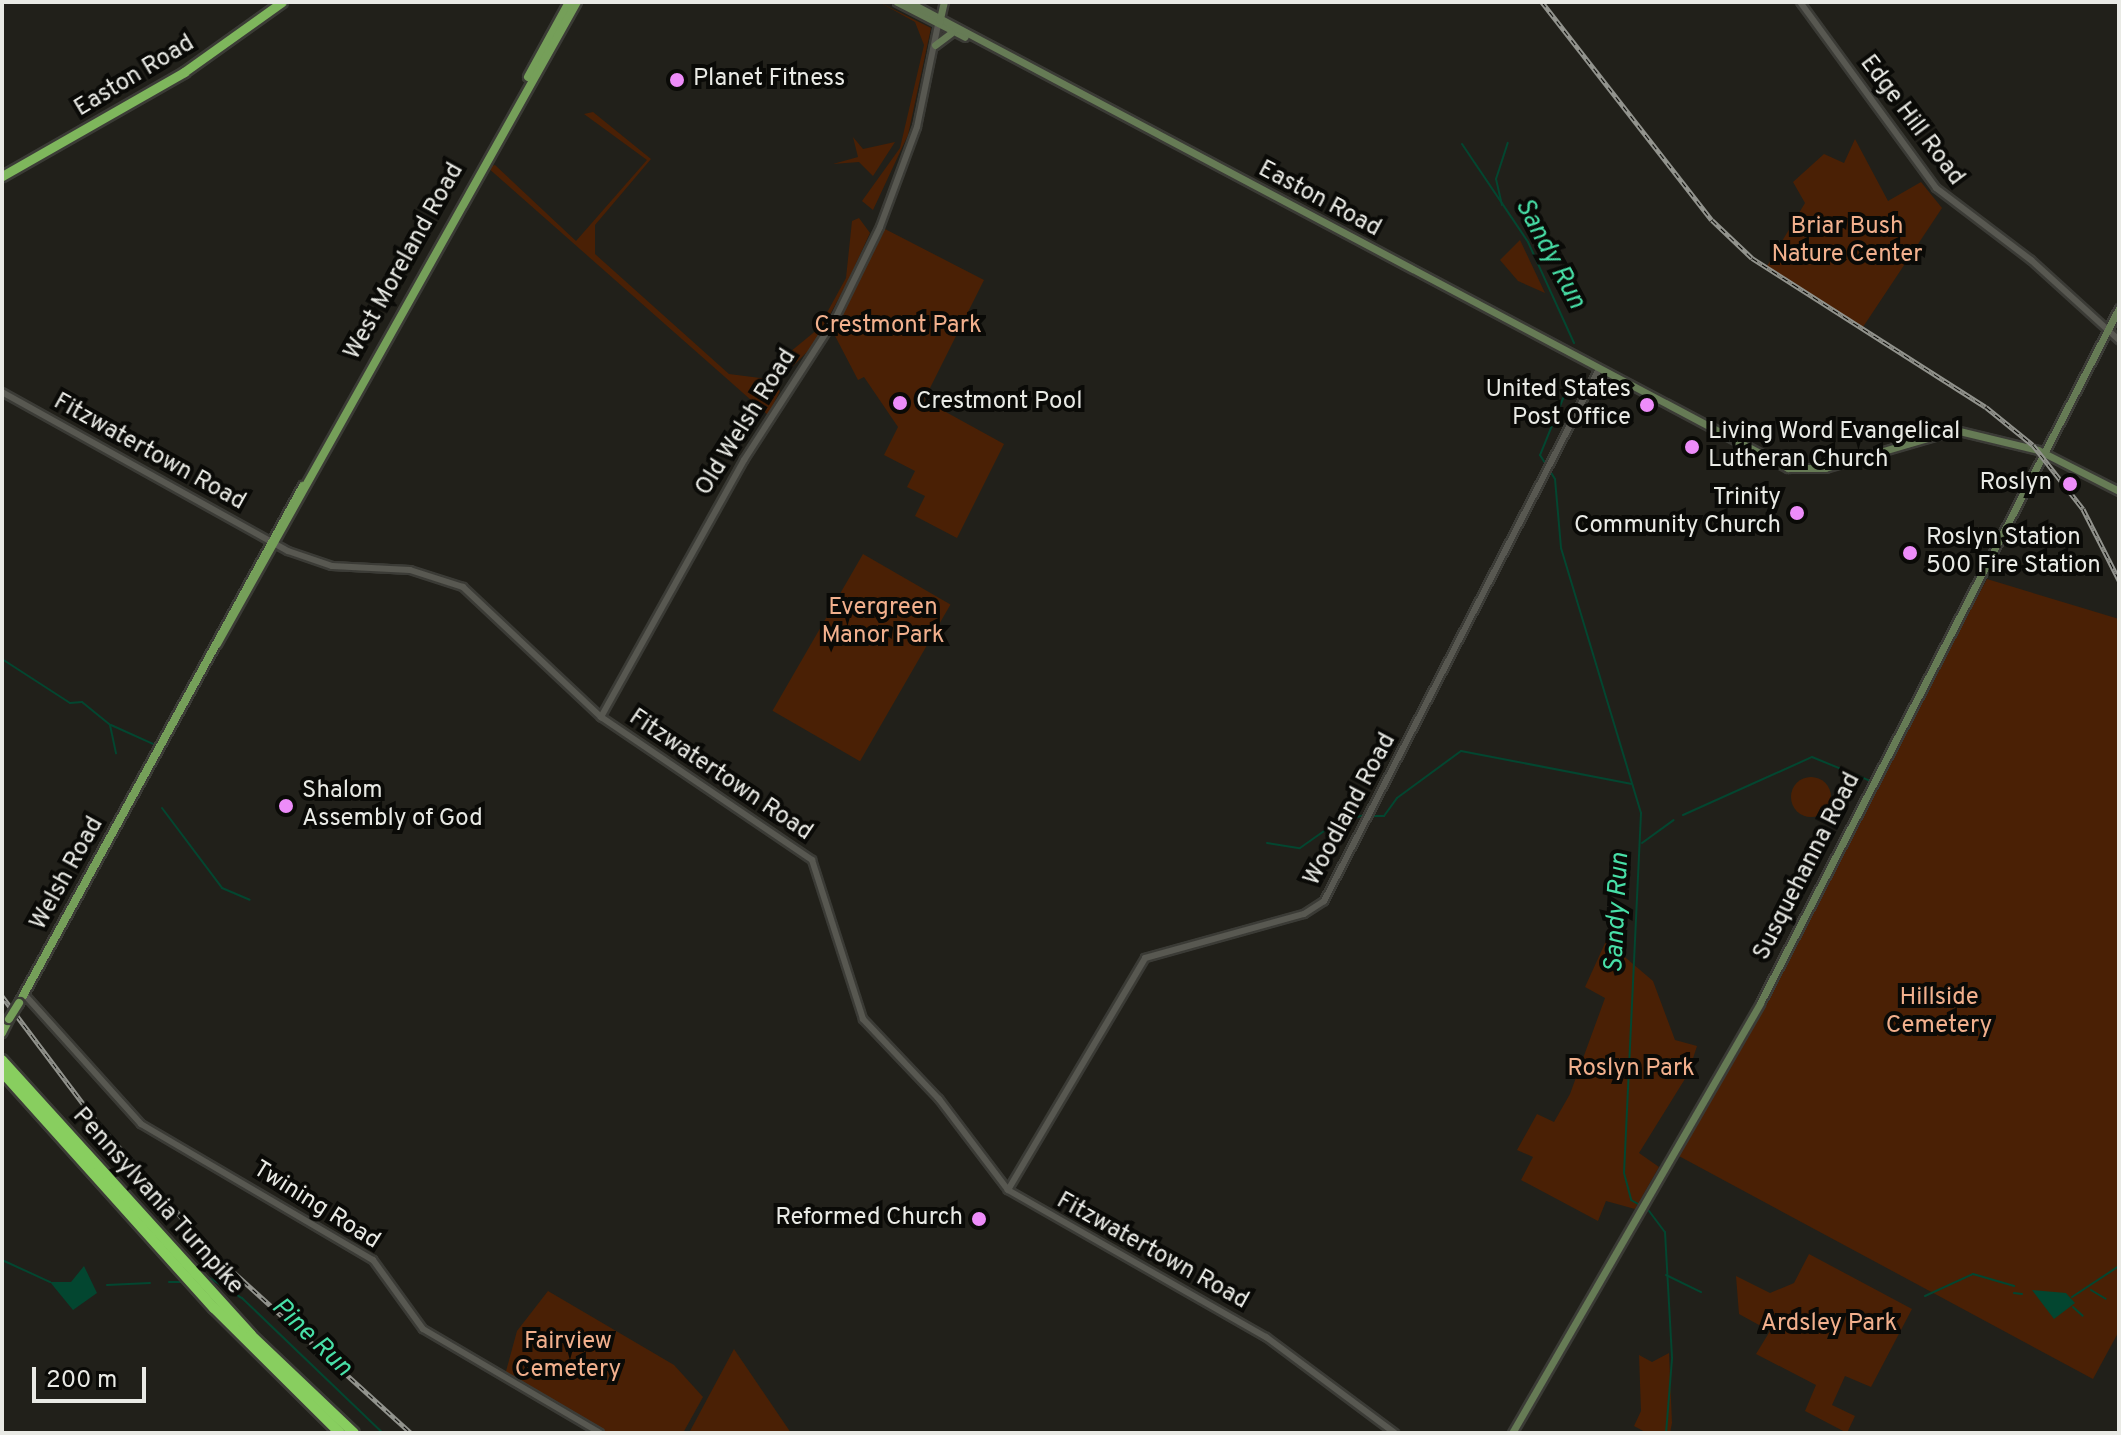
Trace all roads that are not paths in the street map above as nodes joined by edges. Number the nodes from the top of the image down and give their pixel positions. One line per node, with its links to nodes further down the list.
1 (282, 2): 13 (highway, Easton Road)
2 (569, 2): 12 (main road, West Moreland Road)
3 (577, 2): 12 (main road, West Moreland Road)
4 (897, 2): 8 (main road, Easton Road)
5 (909, 2): 8 (main road, Easton Road)
6 (944, 2): 8 (main road, Old Welsh Road)
7 (1800, 2): 15 (street, Edge Hill Road)
8 (939, 22): 9 (main road, Easton Road); 10 (main road, Easton Road); 11 (street, Old Welsh Road)
9 (953, 32): 10 (main road, Easton Road); 11 (main road)
10 (982, 43): 17 (main road, Easton Road)
11 (935, 45): 22 (street, Old Welsh Road)
12 (517, 103): 21 (main road, West Moreland Road)
13 (2, 176)
14 (2119, 308): 15 (main road, Susquehanna Road)
15 (2108, 330): 16 (street, Edge Hill Road); 19 (main road, Susquehanna Road)
16 (2119, 340)
17 (1598, 371): 19 (main road, Easton Road); 28 (street, Woodland Road)
18 (2, 392): 21 (street, Fitzwatertown Road)
19 (2046, 454): 20 (main road, Easton Road); 33 (main road, Susquehanna Road)
20 (2119, 491)
21 (274, 544): 22 (street, Fitzwatertown Road); 23 (main road, West Moreland Road)
22 (601, 717): 28 (street, Fitzwatertown Road)
23 (145, 775): 24 (main road, Welsh Road)
24 (24, 994): 25 (main road, Welsh Road, bridge); 31 (street, Twining Road)
25 (2, 1033)
26 (2, 1060): 30 (highway, Pennsylvania Turnpike)
27 (2, 1072): 29 (highway, Pennsylvania Turnpike)
28 (1008, 1190): 32 (street, Fitzwatertown Road)
29 (340, 1433)
30 (354, 1433)
31 (600, 1433)
32 (1395, 1433)
33 (1512, 1433)

